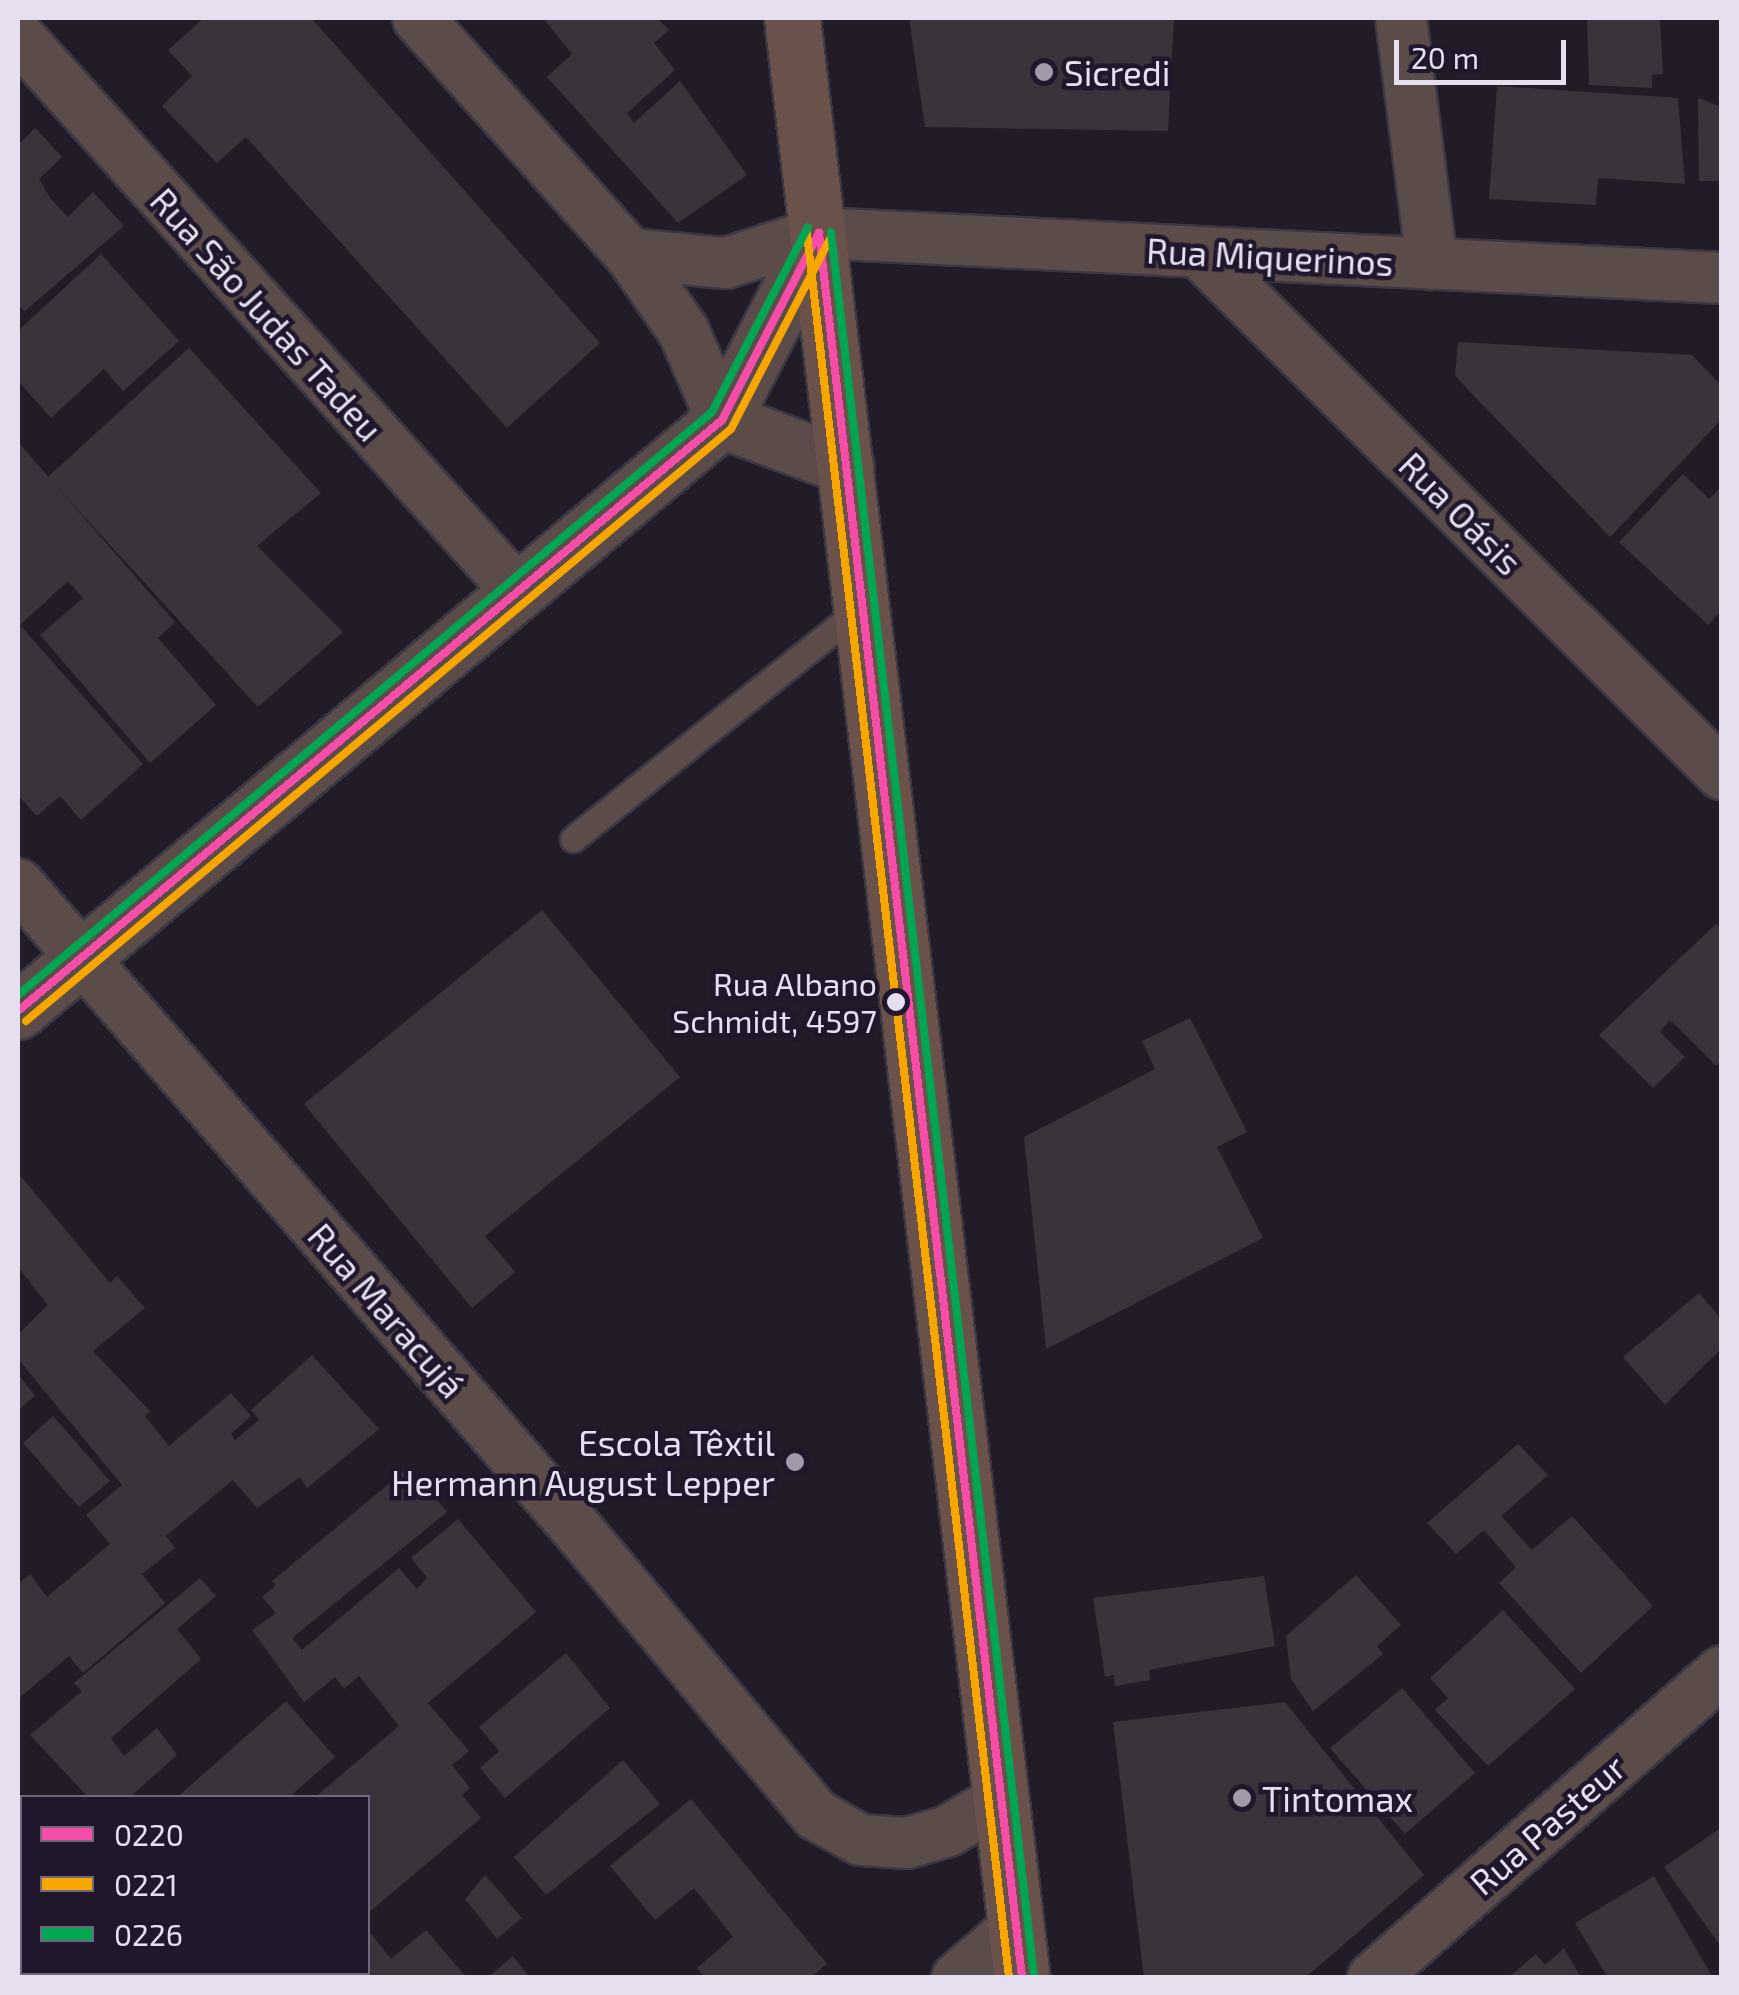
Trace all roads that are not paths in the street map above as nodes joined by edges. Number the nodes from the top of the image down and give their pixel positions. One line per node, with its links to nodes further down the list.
1 (418, 18): 7 (street)
2 (792, 18): 5 (main road)
3 (1401, 18): 8 (street)
4 (18, 36): 12 (street, Rua São Judas Tadeu)
5 (820, 233): 6 (street, Rua Miquerinos); 7 (street); 10 (street); 11 (main road)
6 (1200, 253): 8 (street, Rua Miquerinos); 14 (street, Rua Oásis)
7 (630, 254): 10 (street)
8 (1432, 264): 9 (street, Rua Miquerinos)
9 (1722, 278)
10 (722, 420): 11 (street); 12 (street)
11 (846, 466): 13 (main road)
12 (517, 591): 17 (street)
13 (863, 607): 15 (lane); 20 (main road)
14 (1722, 774)
15 (572, 839)
16 (18, 884): 17 (street, Rua Maracujá)
17 (82, 956): 18 (street); 20 (street, Rua Maracujá)
18 (18, 1010)
19 (1722, 1671): 23 (street, Rua Pasteur)
20 (1000, 1800): 21 (main road)
21 (1019, 1952): 22 (street)
22 (956, 1978)
23 (1373, 1978)

